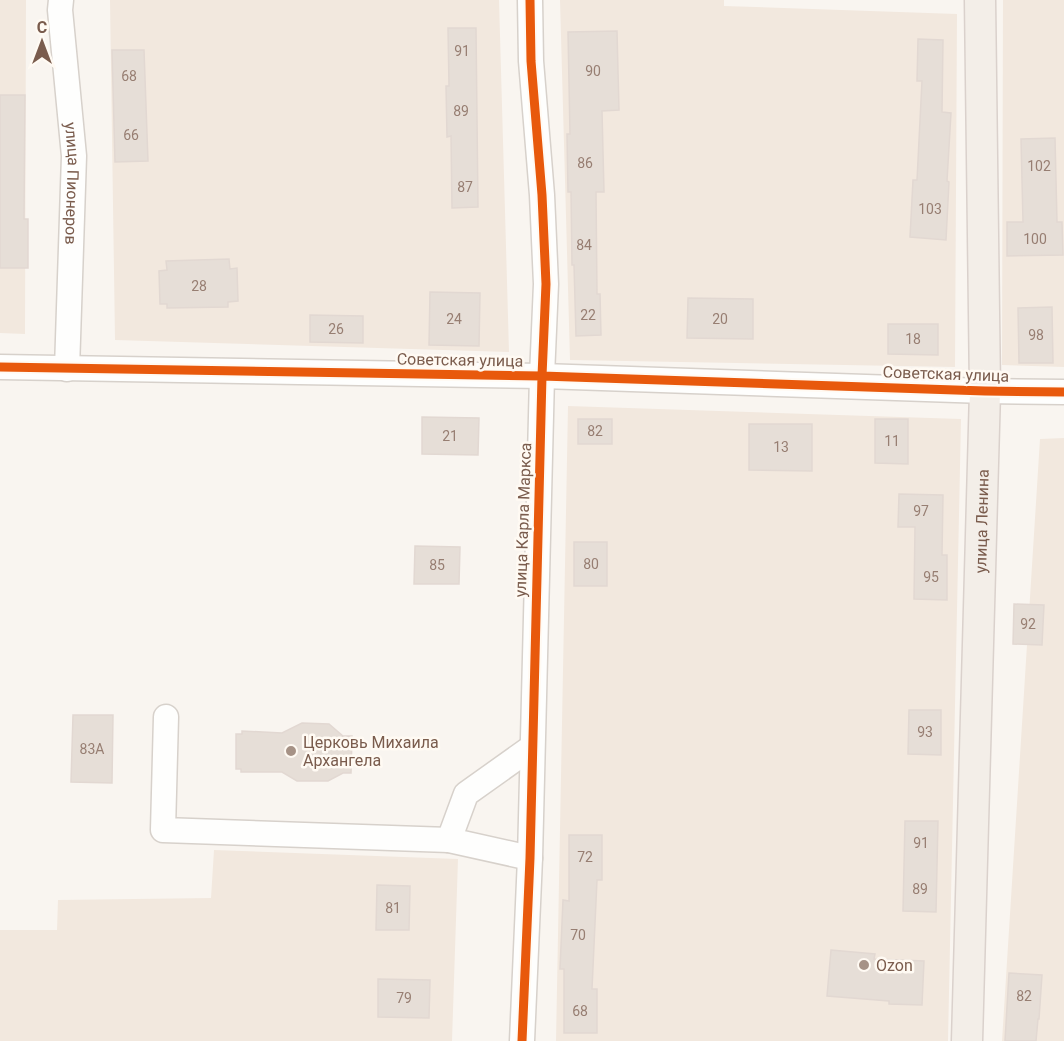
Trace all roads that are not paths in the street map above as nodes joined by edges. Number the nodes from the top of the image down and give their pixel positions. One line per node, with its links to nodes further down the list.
1 (62, 0): 5 (street, улица Пионеров)
2 (530, 0): 6 (street, улица Карла Маркса)
3 (980, 0): 7 (main road, улица Ленина)
4 (0, 367): 5 (street, Советская улица)
5 (67, 369): 6 (street, Советская улица)
6 (542, 376): 7 (street, Советская улица); 10 (street, улица Карла Маркса)
7 (985, 390): 8 (street, Советская улица); 14 (main road, улица Ленина)
8 (1064, 392)
9 (166, 717): 11 (street)
10 (532, 747): 11 (street); 12 (street, улица Карла Маркса)
11 (449, 840): 12 (street)
12 (530, 858): 13 (street, улица Карла Маркса)
13 (522, 1041)
14 (967, 1041)

